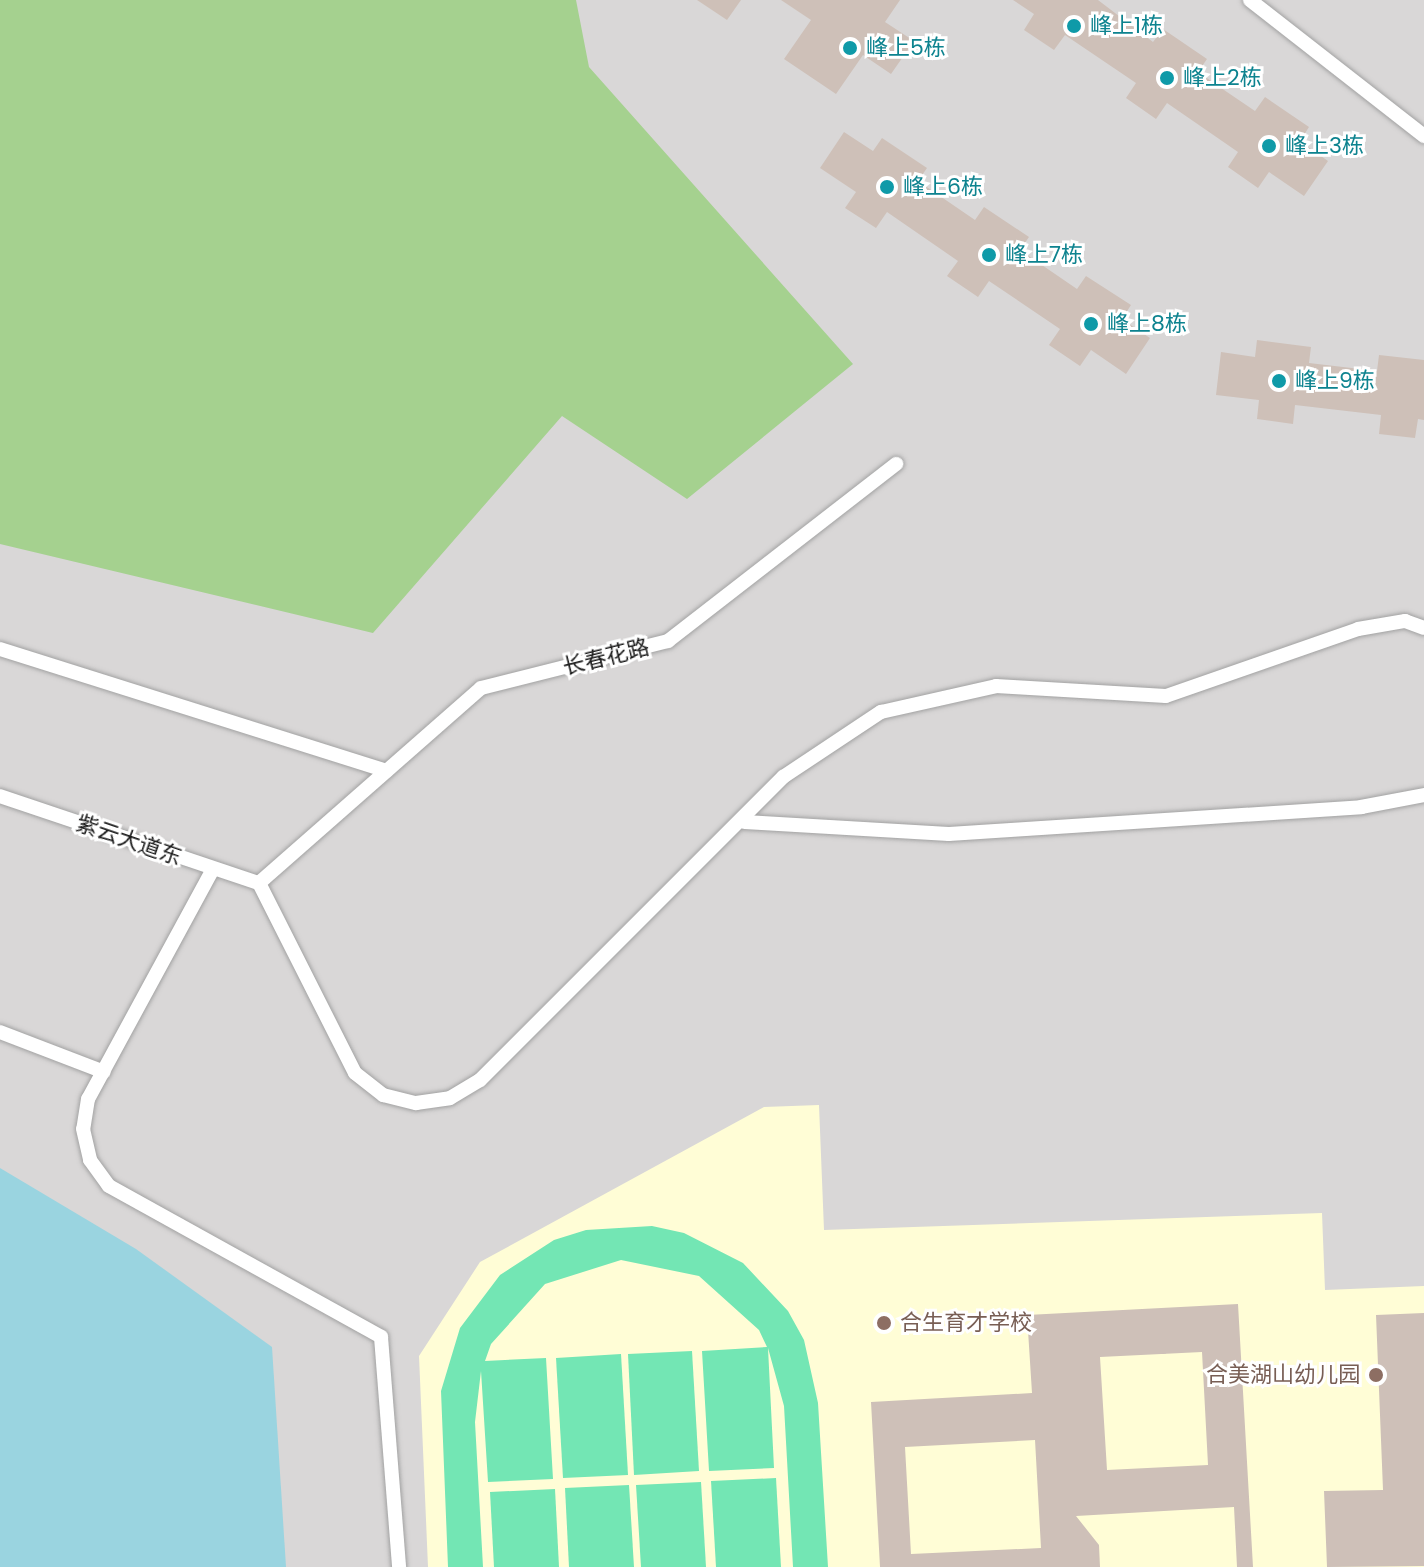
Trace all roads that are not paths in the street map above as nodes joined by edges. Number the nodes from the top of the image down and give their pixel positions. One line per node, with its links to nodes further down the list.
1 (1250, 0): 2 (lane)
2 (1424, 136)
3 (896, 464): 6 (lane, 长春花路)
4 (1424, 628): 9 (lane)
5 (0, 649): 6 (lane)
6 (386, 771): 11 (lane, 长春花路)
7 (1424, 795): 9 (lane)
8 (0, 796): 10 (lane, 紫云大道东)
9 (745, 822): 11 (lane)
10 (213, 869): 11 (lane, 紫云大道东); 13 (lane)
11 (259, 883)
12 (0, 1032): 13 (lane)
13 (104, 1072): 14 (lane)
14 (399, 1567)

